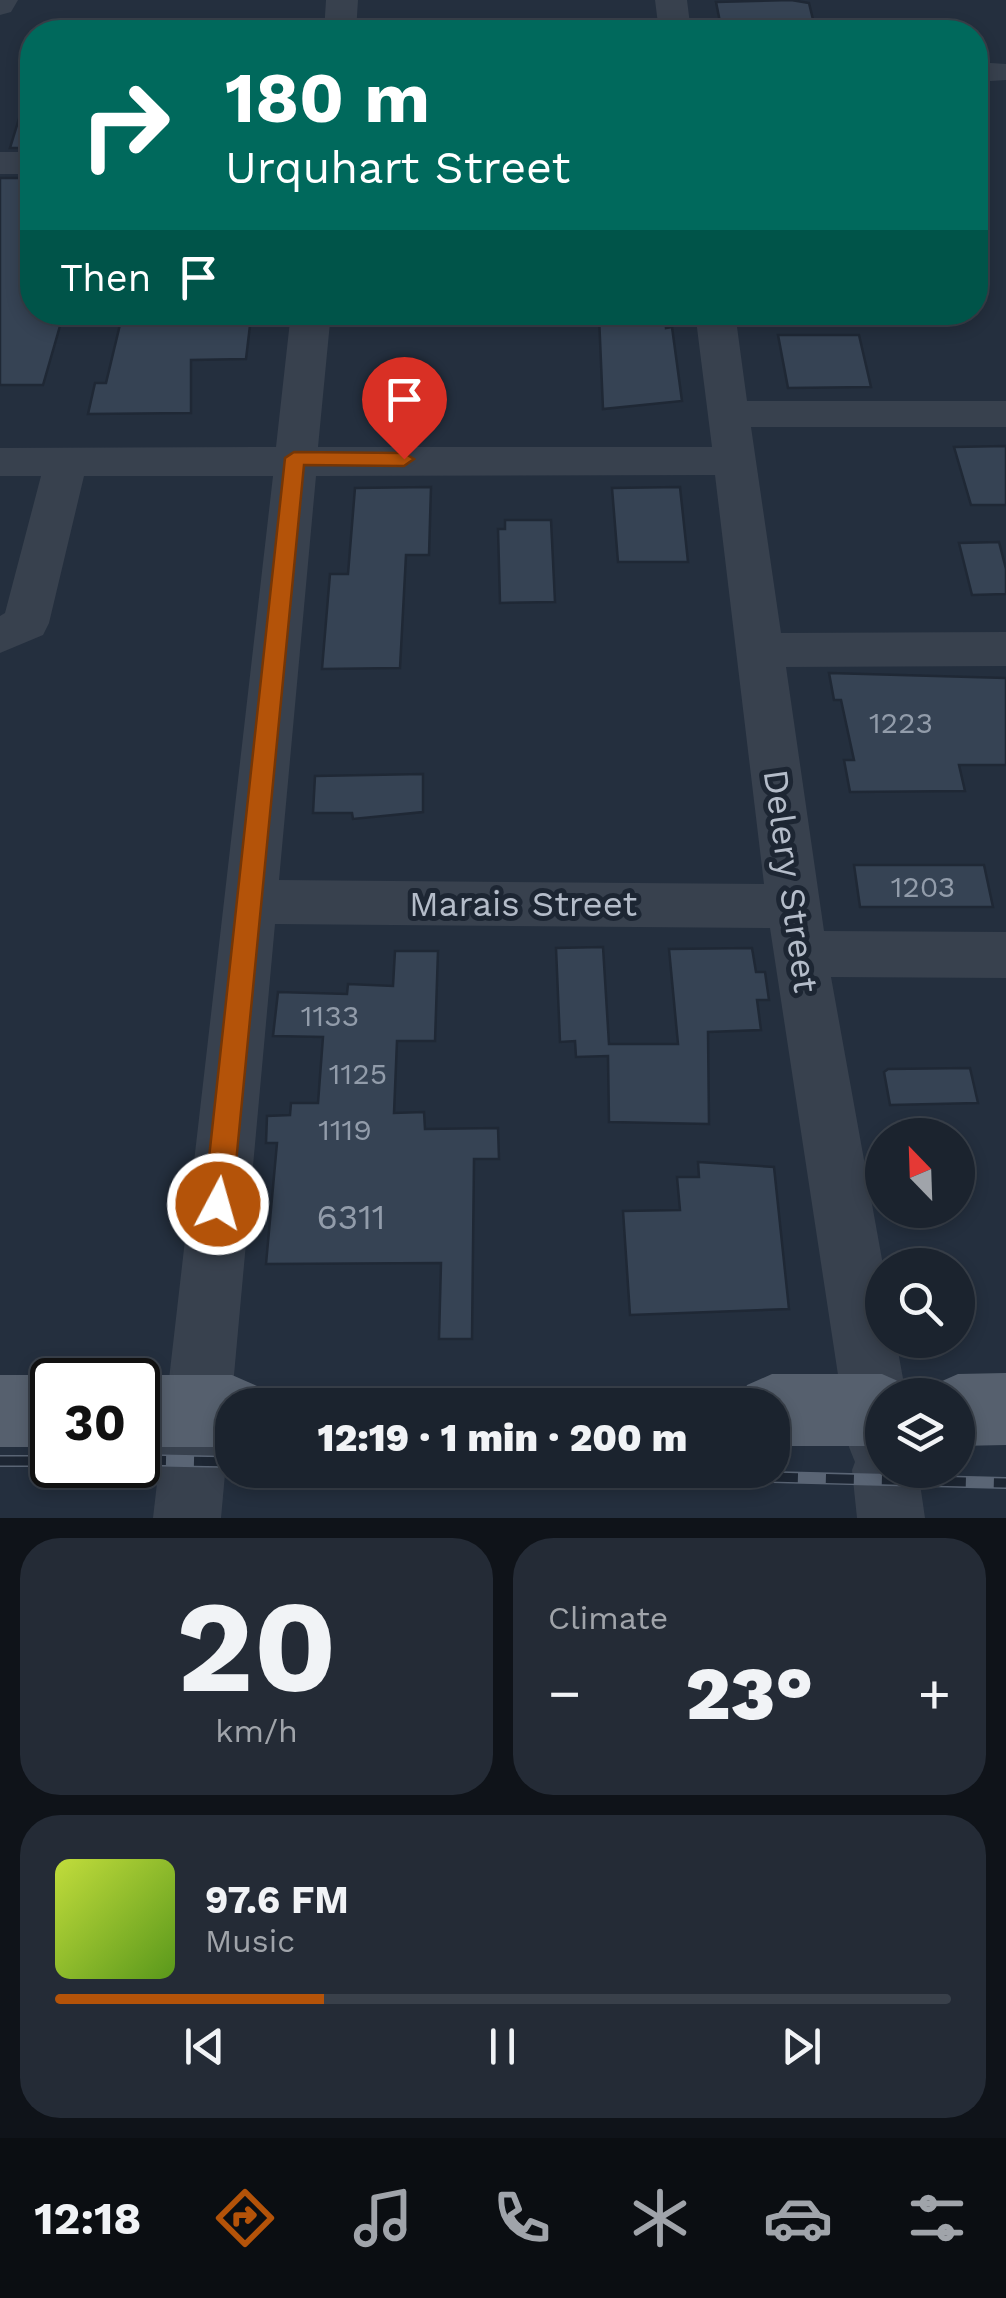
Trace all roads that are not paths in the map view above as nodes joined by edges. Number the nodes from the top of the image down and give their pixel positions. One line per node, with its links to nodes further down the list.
1 (309, 325): 5 (street)
2 (716, 325): 4 (street, Delery Street)
3 (1006, 414): 4 (street)
4 (732, 438): 5 (street); 11 (street, Delery Street)
5 (294, 458): 6 (street); 12 (street)
6 (63, 461): 7 (street); 8 (street)
7 (0, 462)
8 (18, 583): 9 (street)
9 (0, 636)
10 (1006, 648): 11 (street)
11 (760, 650): 13 (street, Delery Street)
12 (252, 902): 13 (street, Marais Street); 20 (street)
13 (797, 930): 14 (street, Marais Street); 15 (street, Delery Street)
14 (1006, 954)
15 (873, 1378)
16 (975, 1410): 17 (main road)
17 (1006, 1410)
18 (0, 1411): 19 (main road)
19 (30, 1411)
20 (189, 1411): 24 (street)
21 (790, 1414): 22 (main road)
22 (865, 1430)
23 (888, 1488): 25 (street, Delery Street)
24 (187, 1518)
25 (891, 1518)

